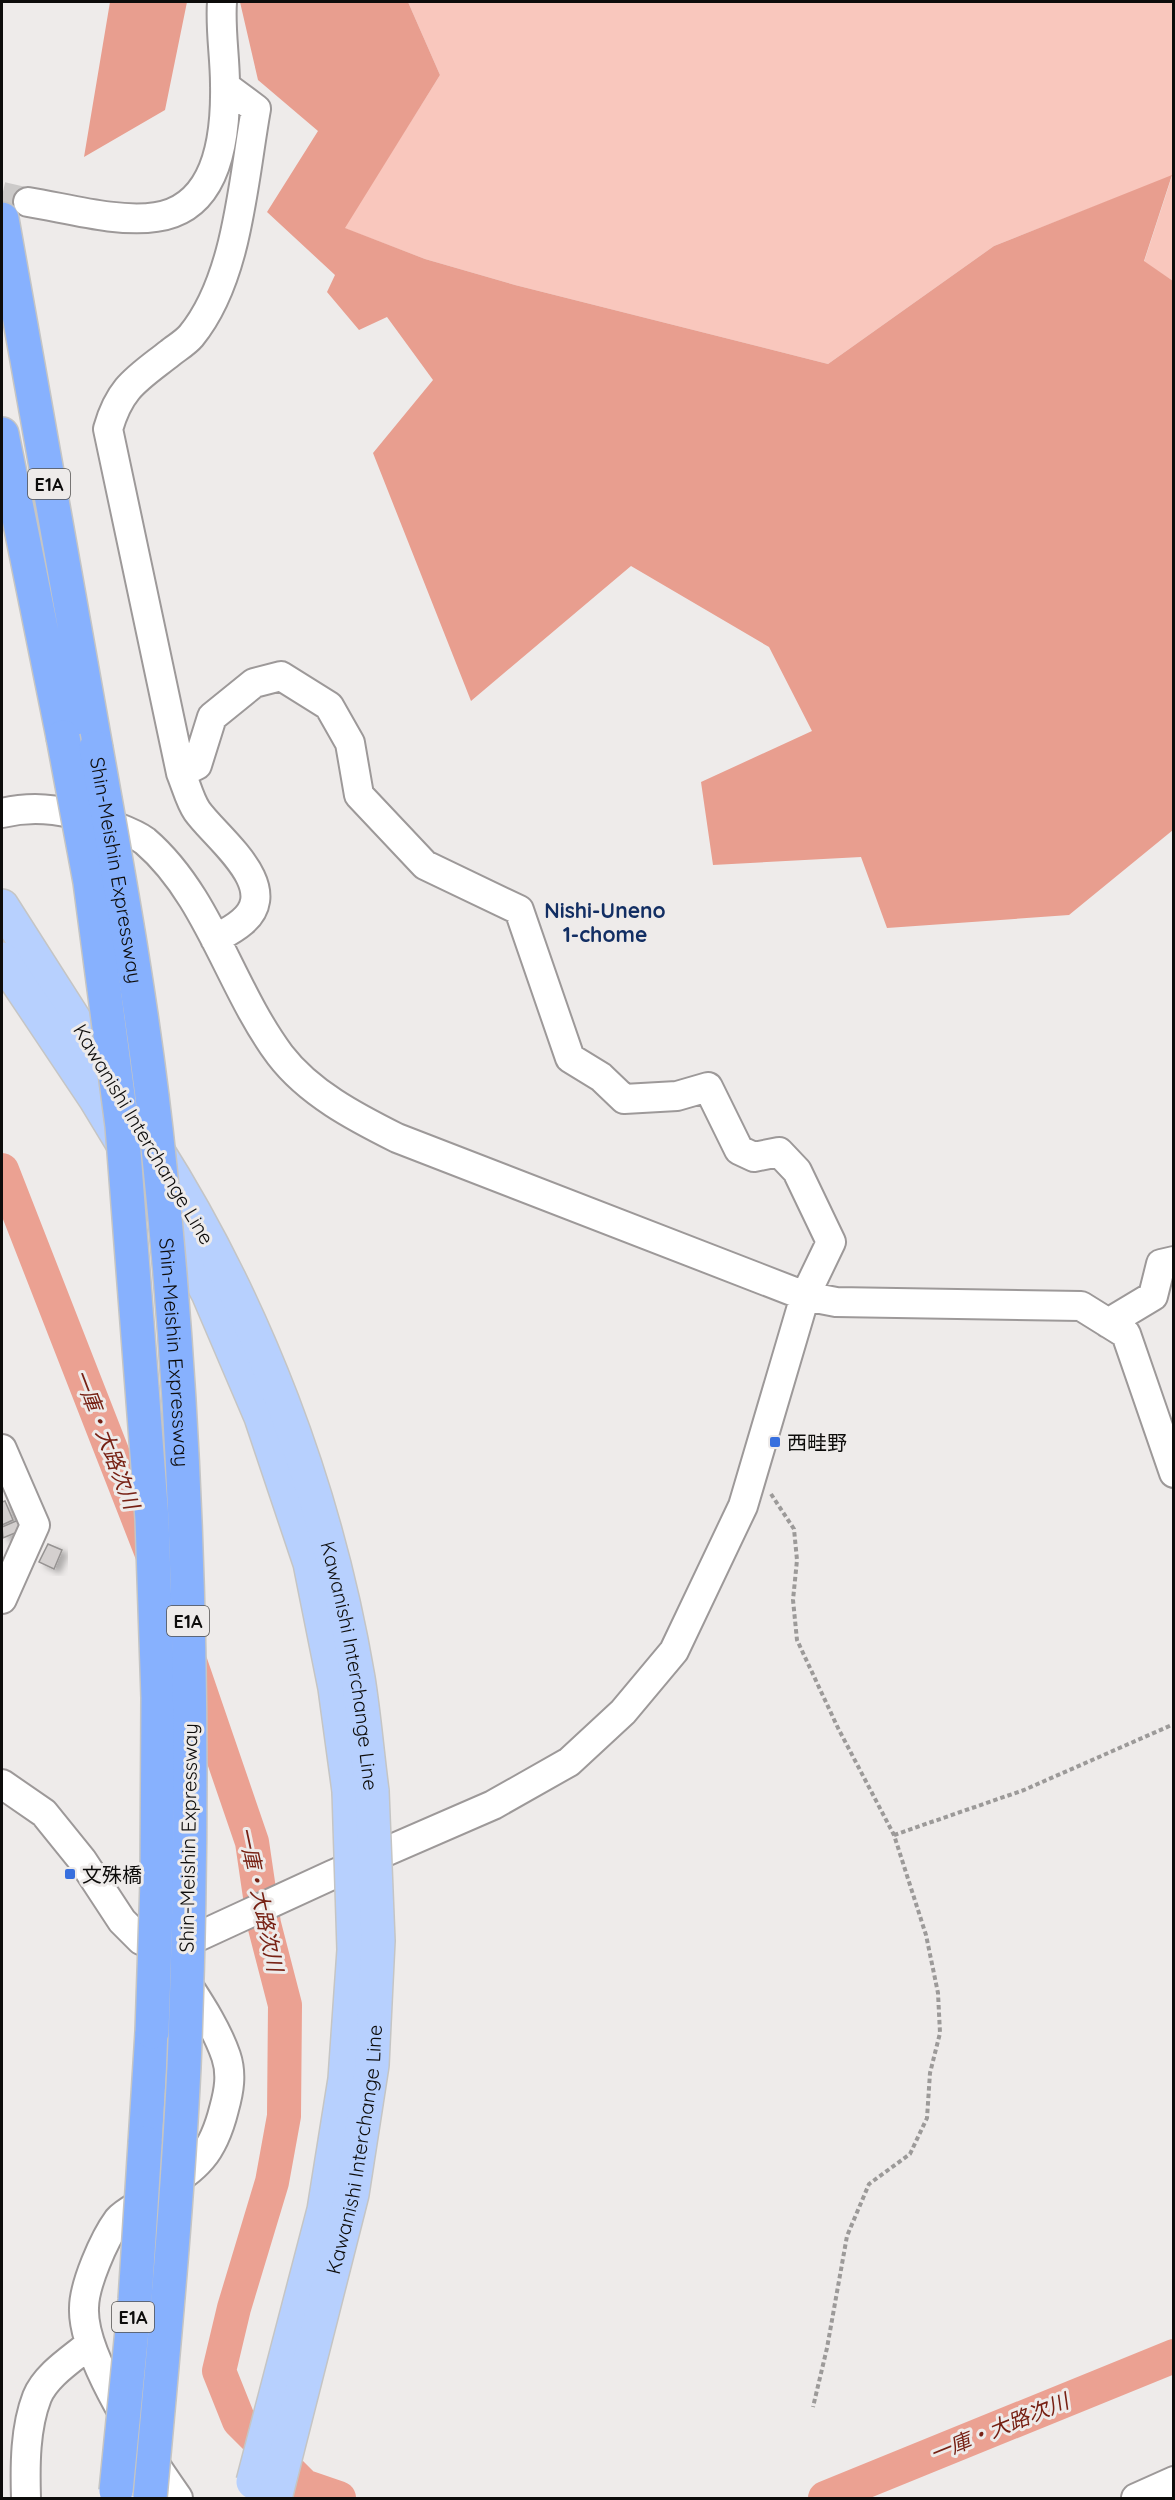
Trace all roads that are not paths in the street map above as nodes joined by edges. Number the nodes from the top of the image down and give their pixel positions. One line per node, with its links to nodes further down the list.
1 (222, 2): 2 (street)
2 (225, 86): 3 (street); 7 (street)
3 (15, 211): 26 (highway, Shin-Meishin Expressway / E1A, bridge)
4 (2, 434): 6 (highway, E1A)
5 (2, 526): 6 (highway)
6 (58, 738): 24 (highway, Shin-Meishin Expressway / E1A, bridge)
7 (182, 773): 10 (street); 13 (street)
8 (2, 813): 10 (street)
9 (2, 906): 19 (main road, Kawanishi Interchange Line)
10 (215, 939): 13 (street)
11 (2, 959): 19 (main road, Kawanishi Interchange Line)
12 (1173, 1261): 14 (street)
13 (805, 1296): 14 (street); 20 (street)
14 (1108, 1323): 16 (street)
15 (2, 1449): 17 (street)
16 (1173, 1473)
17 (2, 1599)
18 (2, 1784): 20 (street)
19 (360, 1791): 23 (main road, Kawanishi Interchange Line, bridge)
20 (167, 1951): 21 (street)
21 (90, 2344): 25 (street); 27 (street)
22 (1173, 2481): 28 (street)
23 (259, 2493)
24 (116, 2495)
25 (26, 2499)
26 (150, 2499)
27 (178, 2499)
28 (1136, 2499)

